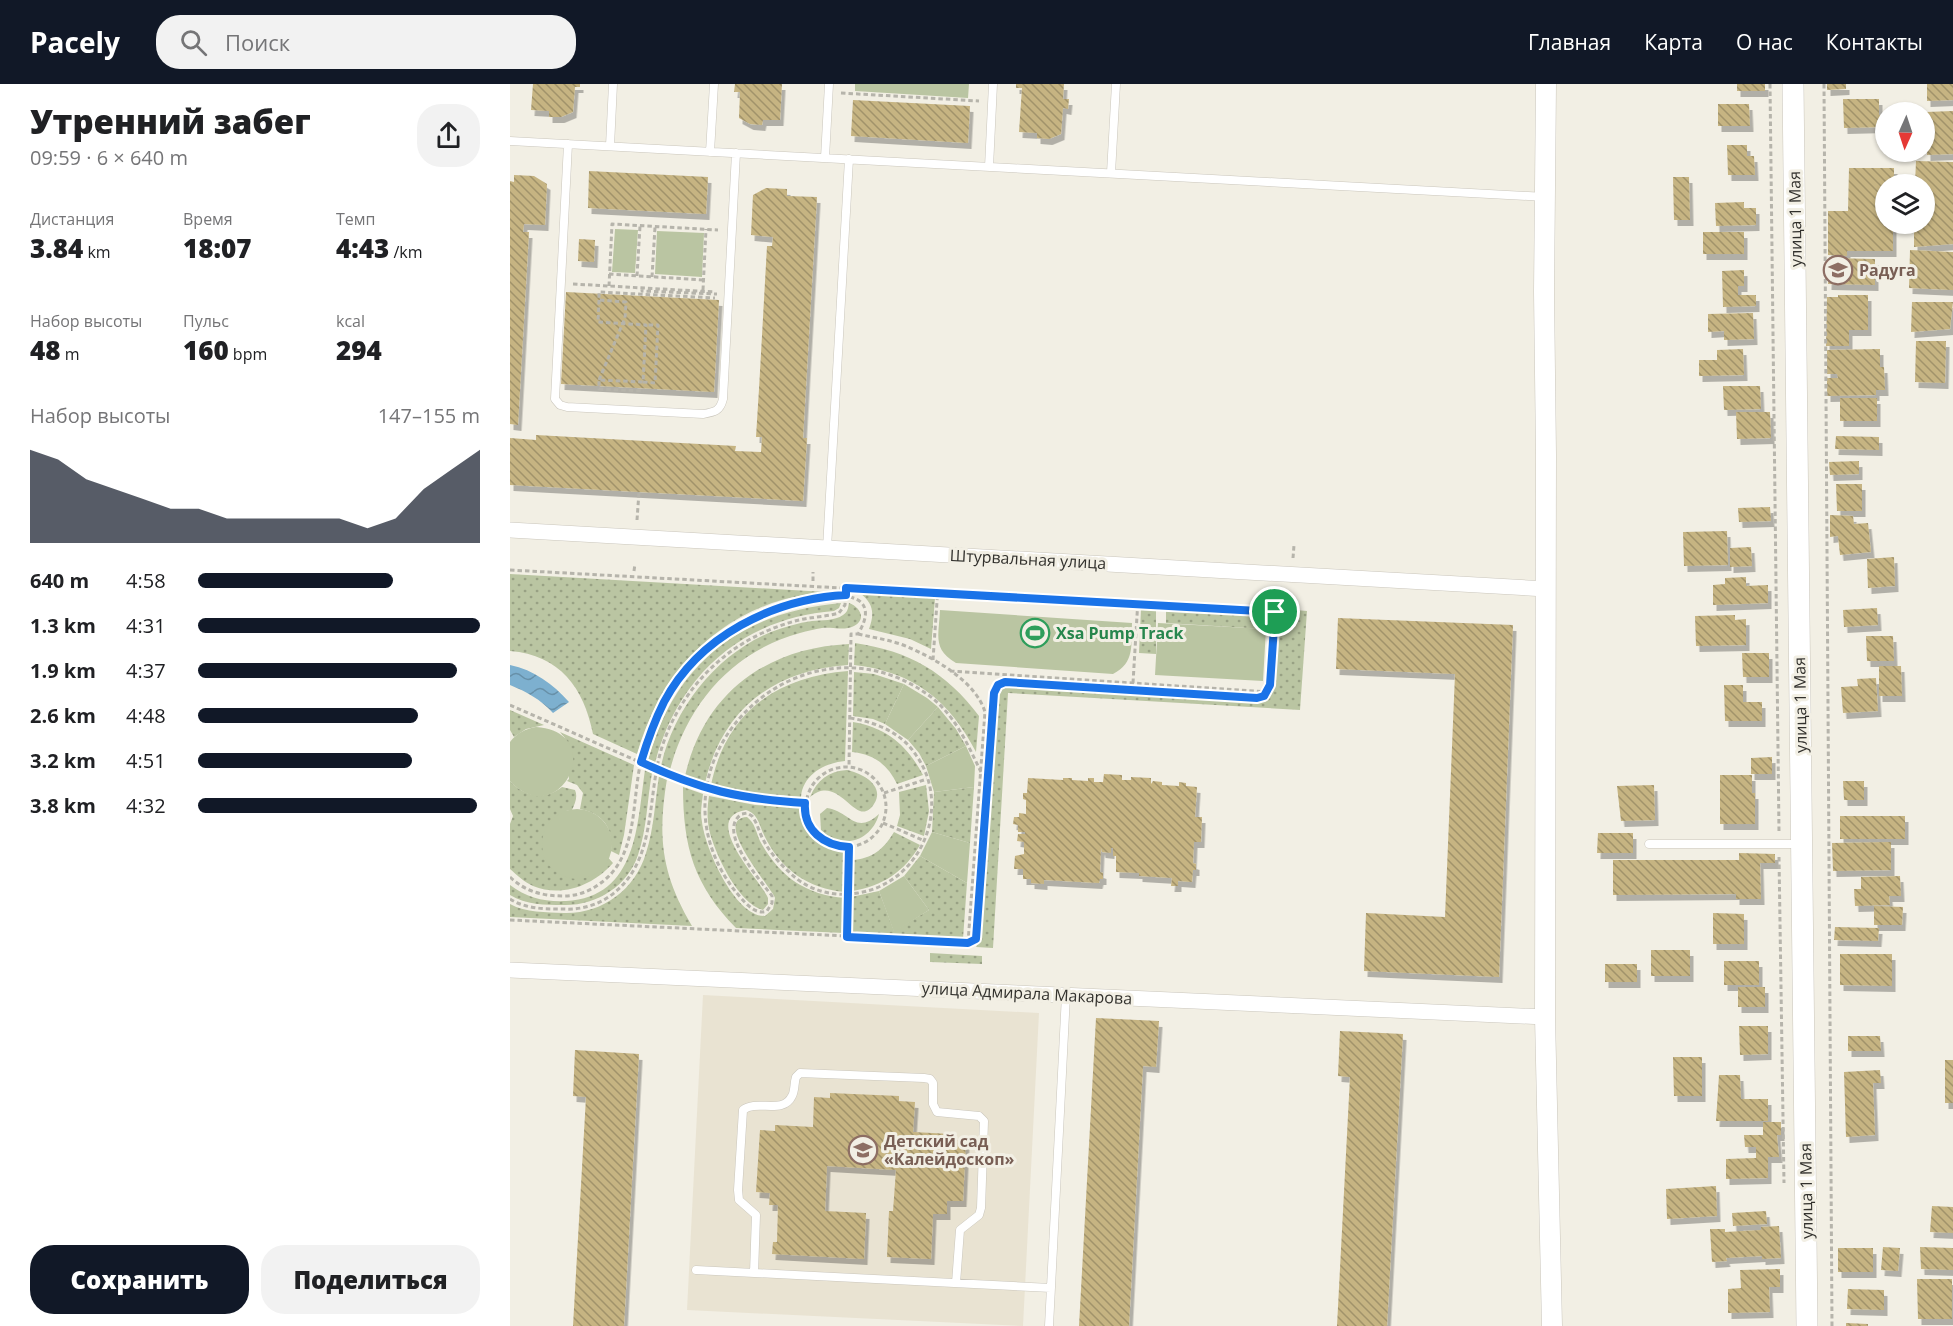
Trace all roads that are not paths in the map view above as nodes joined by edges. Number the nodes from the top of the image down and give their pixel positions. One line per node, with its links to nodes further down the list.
1 (613, 84): 10 (lane)
2 (714, 84): 11 (lane)
3 (993, 84): 15 (lane)
4 (1116, 84): 16 (lane)
5 (1546, 84): 17 (street)
6 (1793, 84): 22 (main road, улица 1 Мая)
7 (829, 88): 13 (lane)
8 (510, 141): 9 (lane)
9 (568, 144): 10 (lane); 12 (lane)
10 (610, 146): 11 (lane)
11 (710, 152): 12 (lane)
12 (736, 153): 13 (lane)
13 (825, 158): 14 (lane)
14 (849, 159): 15 (lane); 19 (lane)
15 (989, 167): 16 (lane)
16 (1111, 173): 17 (lane)
17 (1546, 197): 20 (street)
18 (510, 530): 19 (street, Штурвальная улица)
19 (828, 548): 20 (street, Штурвальная улица)
20 (1546, 589): 25 (street)
21 (1649, 844): 22 (lane)
22 (1802, 844): 32 (main road, улица 1 Мая)
23 (510, 970): 24 (street, улица Адмирала Макарова)
24 (1066, 995): 25 (street, улица Адмирала Макарова); 29 (lane)
25 (1545, 1017): 31 (street)
26 (696, 1270): 27 (lane)
27 (754, 1273): 28 (lane); 28 (lane)
28 (956, 1283): 29 (lane)
29 (1051, 1288): 30 (lane)
30 (1049, 1326)
31 (1552, 1326)
32 (1808, 1326)

